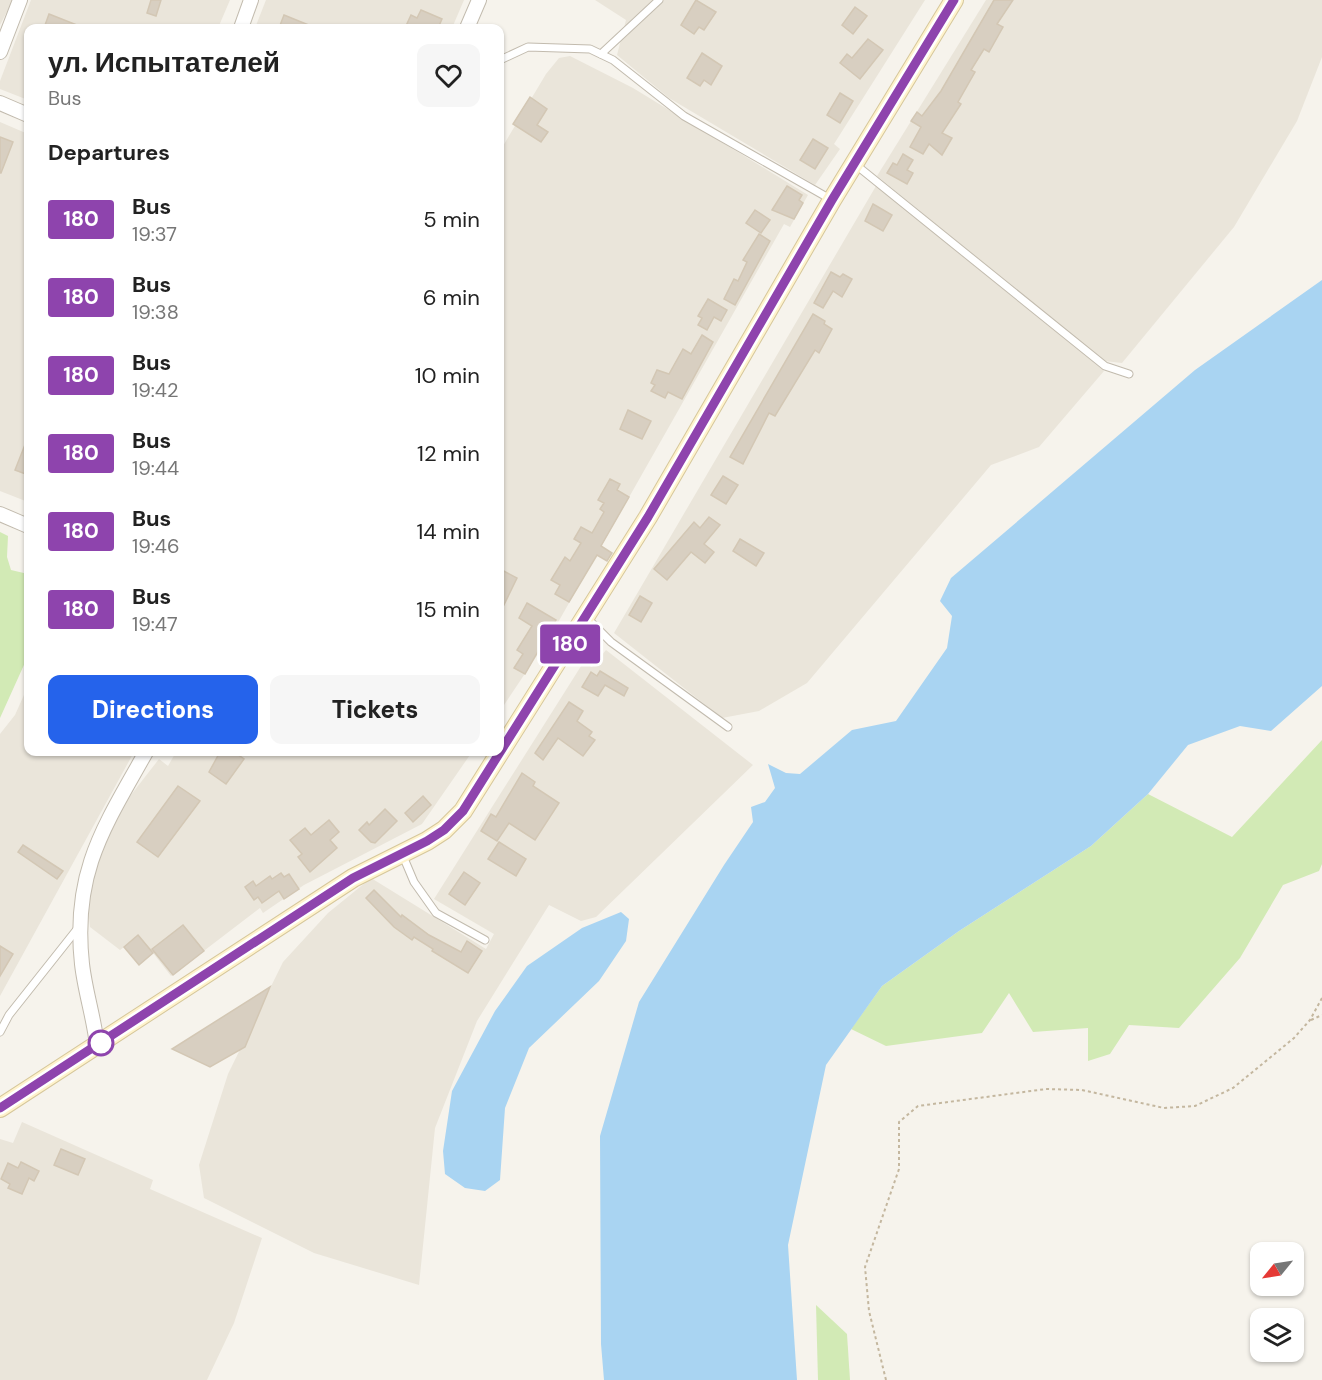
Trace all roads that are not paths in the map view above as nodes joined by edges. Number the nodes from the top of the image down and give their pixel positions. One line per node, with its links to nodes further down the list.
1 (20, 0): 8 (street)
2 (252, 0): 6 (street)
3 (479, 0): 7 (street)
4 (659, 0): 9 (lane)
5 (954, 0): 13 (street)
6 (243, 24)
7 (469, 24)
8 (0, 52)
9 (601, 54): 10 (lane); 14 (lane)
10 (504, 58)
11 (0, 103): 12 (street)
12 (24, 113)
13 (854, 163): 14 (street); 15 (lane)
14 (832, 200): 18 (street)
15 (1129, 374)
16 (0, 514): 17 (street)
17 (24, 524)
18 (586, 617): 19 (lane); 20 (street)
19 (728, 727)
20 (504, 746)
21 (144, 756): 24 (street)
22 (498, 756): 23 (street)
23 (402, 854): 25 (lane); 27 (street)
24 (81, 924): 26 (lane); 27 (street)
25 (485, 940)
26 (0, 1032)
27 (97, 1045): 28 (street)
28 (0, 1108)

